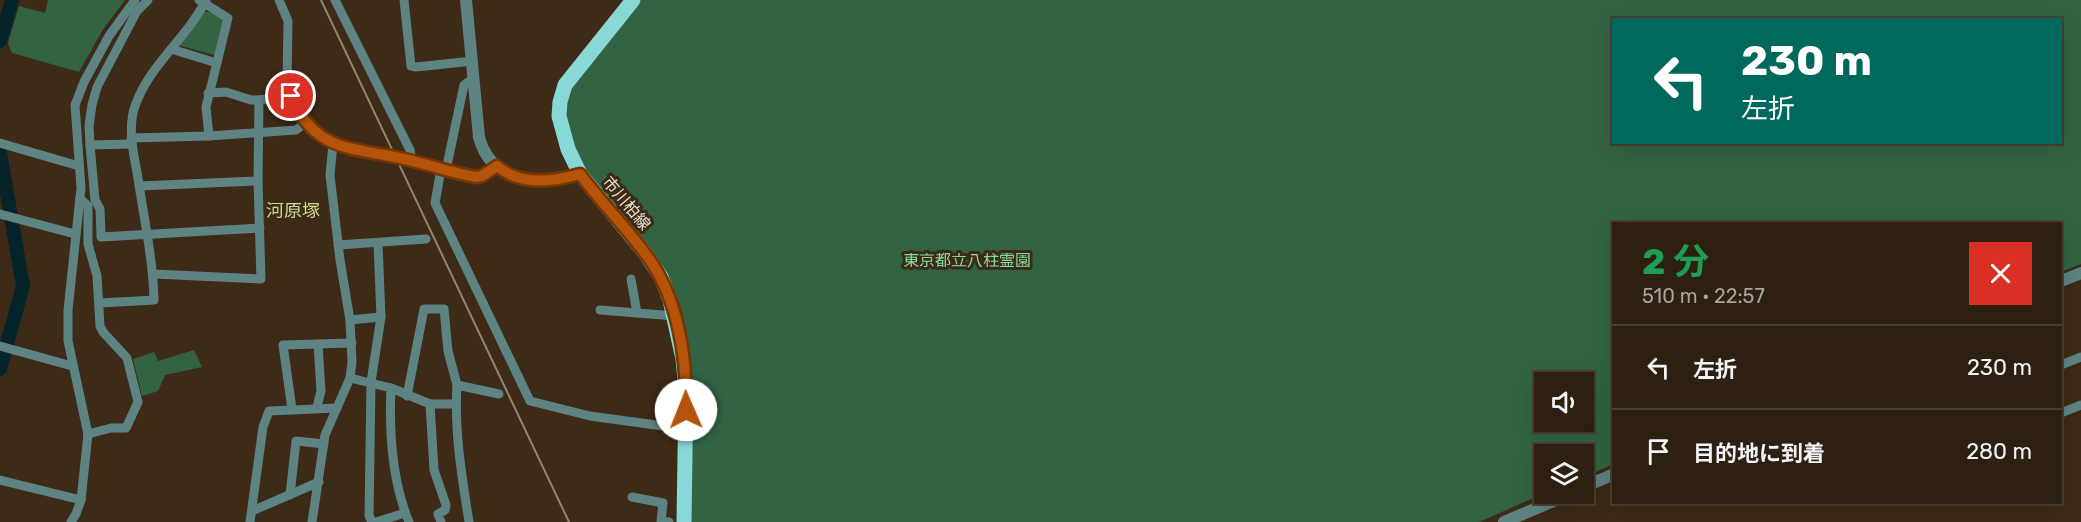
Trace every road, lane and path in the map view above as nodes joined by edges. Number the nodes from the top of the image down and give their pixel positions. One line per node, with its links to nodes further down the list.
1 (135, 0): 25 (street)
2 (148, 0): 23 (street)
3 (279, 0): 15 (street)
4 (335, 0): 24 (street)
5 (404, 0): 11 (street)
6 (466, 0): 11 (street)
7 (472, 0): 26 (street)
8 (633, 0): 29 (main road, 市川柏線)
9 (203, 1): 10 (street); 12 (street)
10 (171, 49): 12 (street); 20 (street)
11 (472, 61): 13 (street)
12 (217, 63): 14 (street)
13 (474, 81): 26 (street); 27 (street)
14 (208, 93): 16 (street); 19 (street)
15 (291, 96): 16 (street); 17 (street)
16 (259, 100): 18 (street)
17 (305, 123): 18 (street); 22 (street)
18 (259, 132): 19 (street); 30 (street)
19 (209, 136): 20 (street)
20 (132, 141): 23 (street); 31 (street)
21 (3, 144): 25 (street)
22 (333, 144): 24 (street, bridge); 39 (street)
23 (90, 145): 36 (street)
24 (412, 160): 27 (street)
25 (79, 166): 32 (street)
26 (497, 166): 28 (street); 29 (street)
27 (443, 169): 28 (street); 69 (street)
28 (462, 174)
29 (580, 174): 47 (main road, 市川柏線)
30 (258, 181): 31 (street); 34 (street)
31 (139, 186): 36 (street)
32 (80, 199): 35 (street); 44 (street)
33 (0, 214): 35 (street)
34 (260, 228): 36 (street); 41 (street)
35 (75, 234): 55 (street)
36 (147, 234): 41 (street)
37 (426, 239): 38 (street)
38 (378, 243): 39 (street); 48 (street)
39 (338, 245): 49 (street)
40 (2081, 273): 43 (street)
41 (154, 274): 44 (street)
42 (631, 279): 46 (street)
43 (2062, 281)
44 (100, 303): 70 (street)
45 (600, 310): 46 (street)
46 (637, 313): 47 (street)
47 (675, 316): 69 (main road, 市川柏線)
48 (381, 317): 49 (street); 57 (street)
49 (350, 320): 50 (street)
50 (352, 343): 51 (street); 56 (street)
51 (318, 344): 65 (street); 67 (street)
52 (4, 347): 55 (street)
53 (2081, 357): 54 (street)
54 (2062, 365)
55 (72, 366): 70 (street)
56 (350, 378): 57 (street); 66 (street)
57 (370, 382): 59 (street); 86 (street)
58 (457, 386): 60 (street); 61 (street); 63 (street)
59 (391, 388): 61 (street); 81 (street)
60 (499, 394)
61 (407, 396): 62 (street)
62 (430, 404): 63 (street); 87 (street)
63 (456, 404): 88 (street)
64 (2081, 405): 68 (street)
65 (317, 407): 66 (street); 67 (street)
66 (338, 408): 71 (street)
67 (292, 409): 80 (street)
68 (2062, 413)
69 (685, 429): 83 (main road, 市川柏線)
70 (88, 434): 78 (street)
71 (324, 444): 74 (street); 76 (street)
72 (1612, 475): 75 (street)
73 (0, 480): 78 (street)
74 (319, 482): 76 (street); 85 (street)
75 (1594, 483)
76 (290, 495): 80 (street)
77 (632, 497): 83 (street)
78 (81, 500): 82 (street)
79 (1546, 504): 89 (street)
80 (252, 511): 84 (street)
81 (407, 518): 86 (street)
82 (74, 520)
83 (678, 521)
84 (250, 522)
85 (312, 522)
86 (374, 522)
87 (441, 522)
88 (469, 522)
89 (1504, 522)

